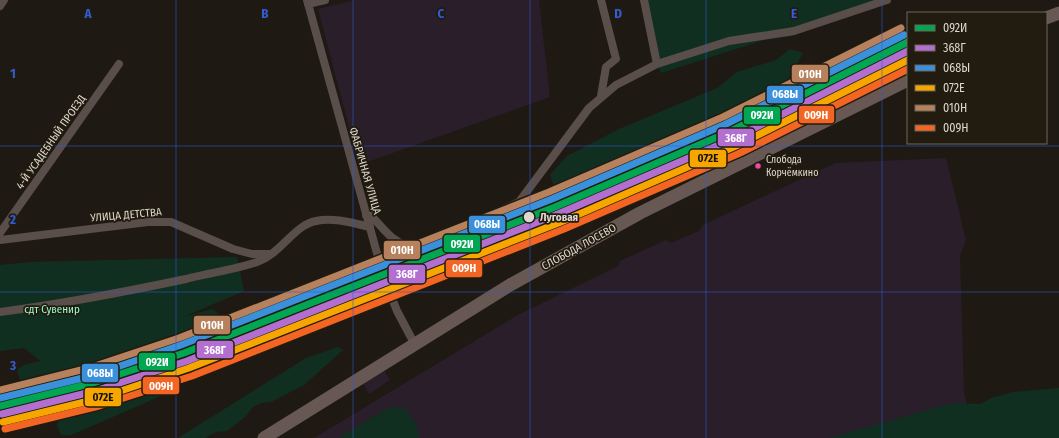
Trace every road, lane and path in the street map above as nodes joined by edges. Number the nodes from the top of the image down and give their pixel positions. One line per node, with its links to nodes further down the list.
1 (4, 0): 7 (street)
2 (325, 0): 6 (street)
3 (601, 0): 13 (street)
4 (644, 0): 11 (street)
5 (887, 0): 11 (street)
6 (307, 2): 14 (street, ФАБРИЧНАЯ УЛИЦА)
7 (0, 6)
8 (1059, 13): 9 (main road)
9 (1047, 18)
10 (119, 64): 16 (street, 4-Й УСАДЕБНЫЙ ПРОЕЗД)
11 (657, 64): 13 (street)
12 (907, 80): 20 (main road, СЛОБОДА ЛОСЕВО)
13 (601, 96): 14 (street)
14 (366, 215): 15 (street, ФАБРИЧНАЯ УЛИЦА)
15 (370, 227): 18 (street); 20 (street, ФАБРИЧНАЯ УЛИЦА)
16 (0, 233)
17 (0, 240): 18 (street, УЛИЦА ДЕТСТВА)
18 (272, 254): 19 (street)
19 (0, 312)
20 (414, 343): 21 (main road, СЛОБОДА ЛОСЕВО)
21 (264, 438)

